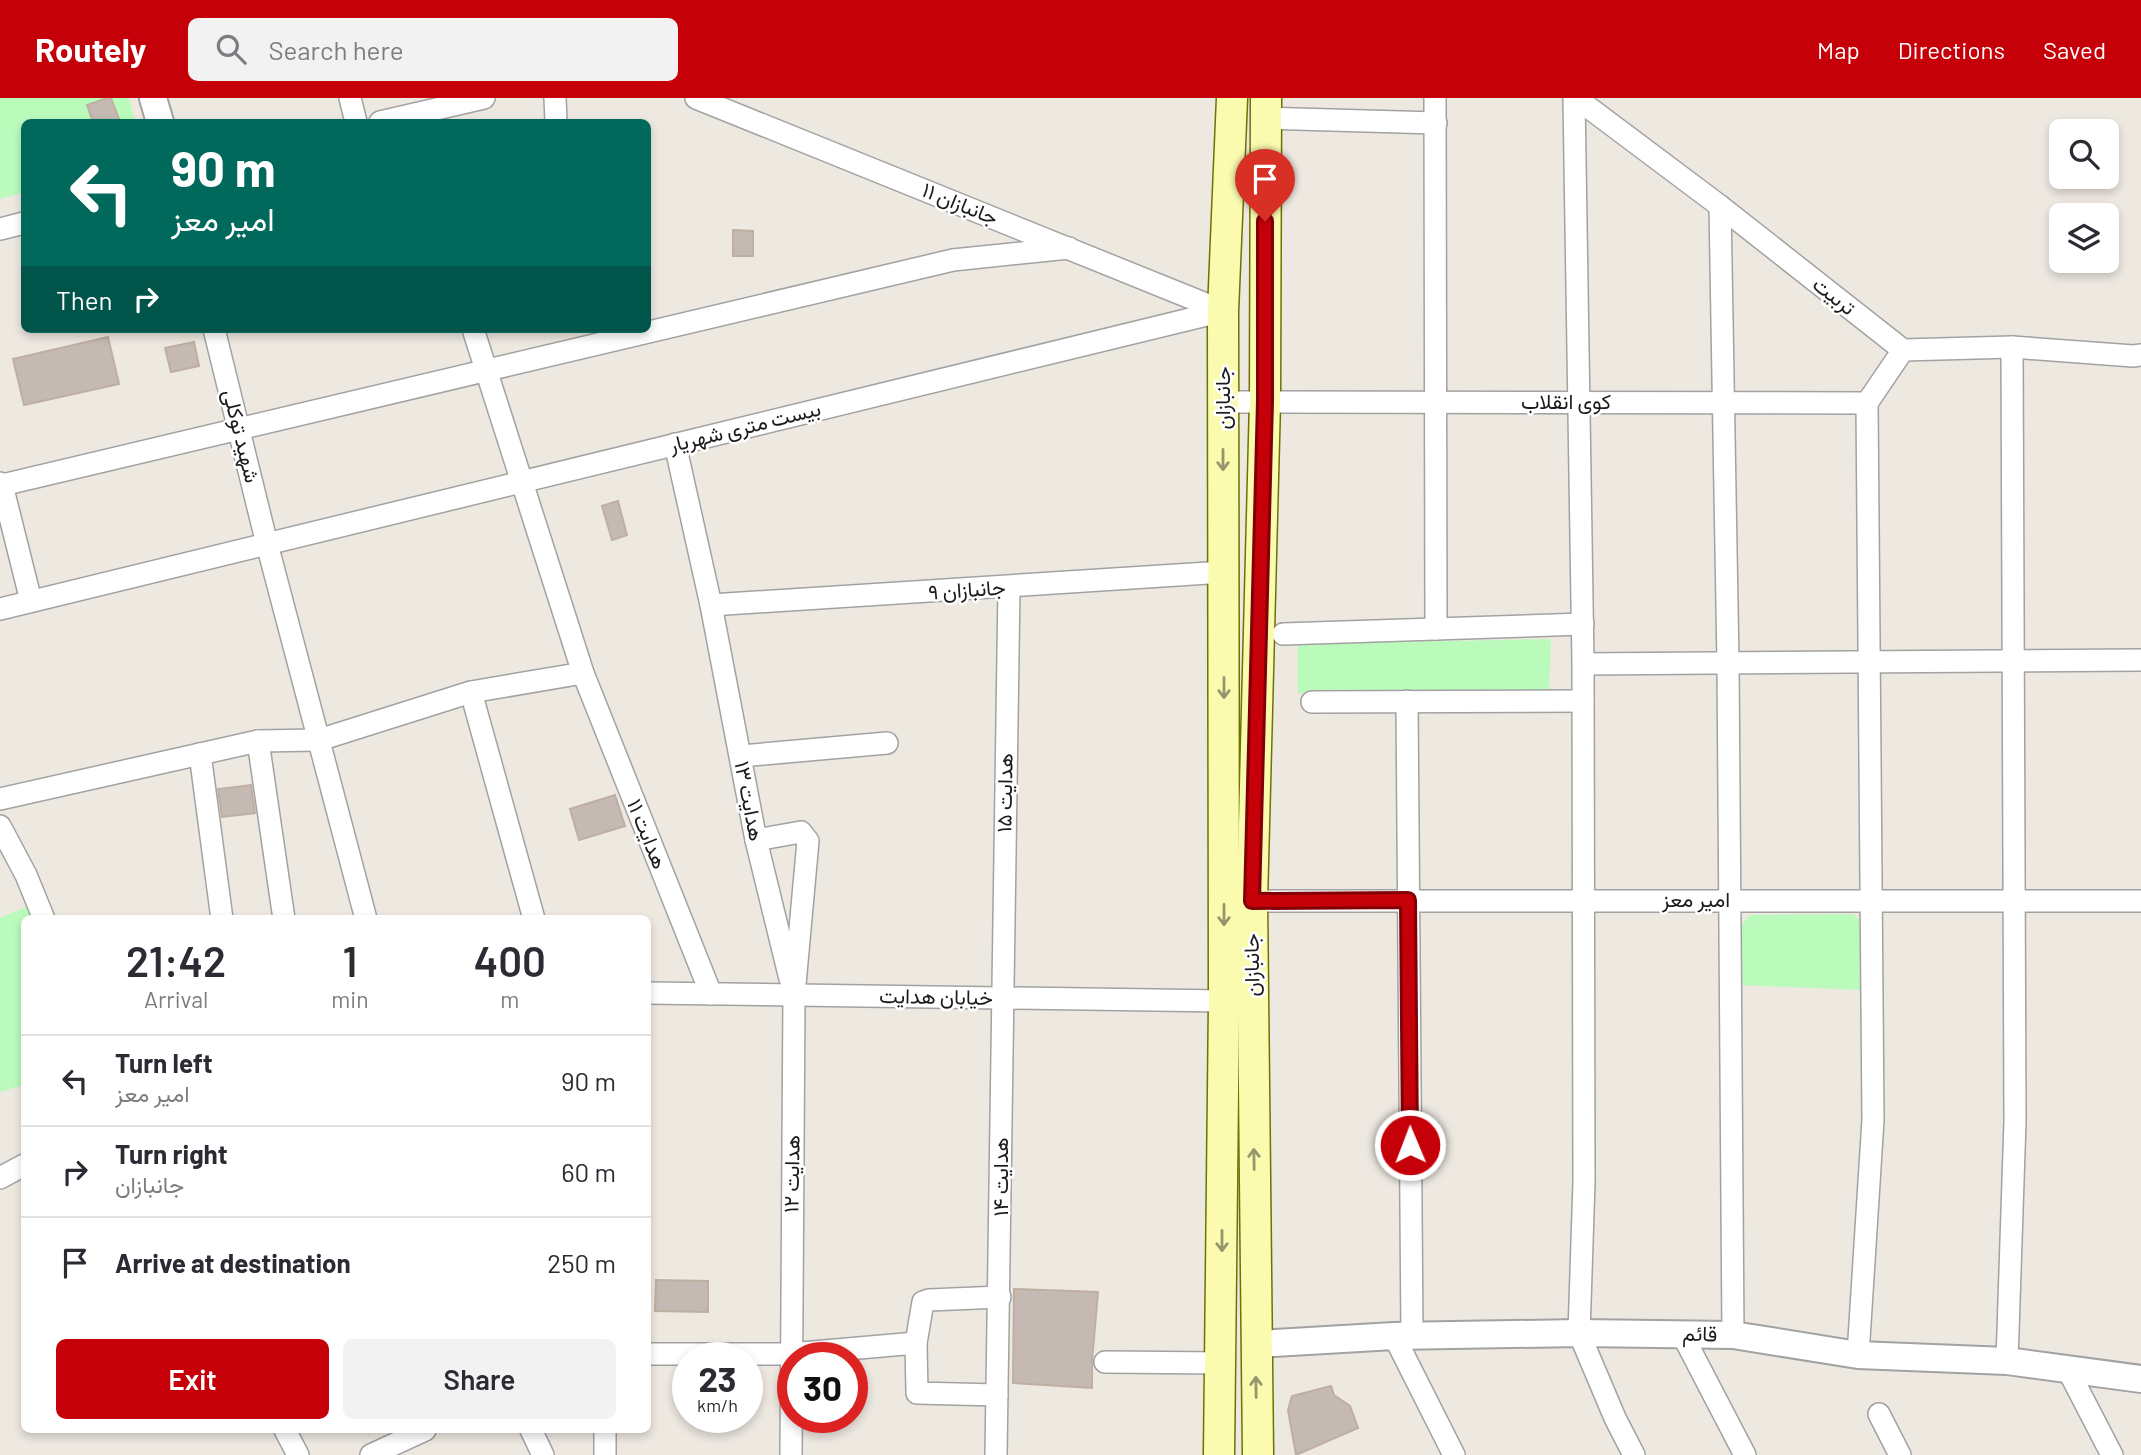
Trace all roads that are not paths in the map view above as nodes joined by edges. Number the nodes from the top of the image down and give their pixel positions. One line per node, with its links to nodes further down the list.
1 (153, 98): 10 (street)
2 (350, 98): 11 (street)
3 (484, 98): 12 (street)
4 (555, 98): 13 (street)
5 (696, 98): 18 (street, جانبازان ۱۱)
6 (1232, 98): 19 (main road, جانبازان)
7 (1435, 98): 14 (street)
8 (1575, 98): 15 (street, تربیت); 31 (street)
9 (1266, 108): 14 (street); 28 (main road, جانبازان)
10 (159, 119)
11 (355, 119)
12 (406, 119)
13 (556, 119)
14 (1436, 123): 29 (street)
15 (1720, 206): 25 (street, تربیت); 32 (street)
16 (21, 224): 17 (street)
17 (0, 229)
18 (1069, 248): 19 (street, جانبازان ۱۱); 20 (street)
19 (1223, 311): 30 (main road, جانبازان); 35 (street, بیست متری شهریار)
20 (651, 332)
21 (215, 333): 34 (street, شهید توکلی)
22 (474, 333): 27 (street, هدایت ۱۱)
23 (646, 333): 27 (street)
24 (2012, 347): 25 (street); 26 (street); 48 (street)
25 (1903, 350): 33 (street)
26 (2141, 355)
27 (486, 371): 34 (street); 36 (street, هدایت ۱۱)
28 (1265, 401): 29 (street, کوی انقلاب); 30 (street, کوی انقلاب); 68 (main road, جانبازان)
29 (1434, 401): 31 (street, کوی انقلاب); 45 (street)
30 (1223, 402): 39 (main road, جانبازان, one-way to 39)
31 (1580, 402): 32 (street, کوی انقلاب); 44 (street)
32 (1725, 403): 33 (street, کوی انقلاب); 50 (street)
33 (1867, 403): 49 (street)
34 (240, 430): 37 (street); 38 (street, شهید توکلی)
35 (675, 444): 36 (street, بیست متری شهریار); 42 (street, هدایت ۱۳)
36 (522, 482): 38 (street, بیست متری شهریار); 52 (street, هدایت ۱۱)
37 (1, 484): 41 (street)
38 (267, 544): 41 (street, بیست متری شهریار); 57 (street, شهید توکلی)
39 (1224, 572): 40 (street, جانبازان ۹); 81 (main road, جانبازان, one-way to 81)
40 (1009, 587): 42 (street, جانبازان ۹); 80 (street, هدایت ۱۵)
41 (31, 601): 43 (street, بیست متری شهریار)
42 (711, 605): 61 (street, هدایت ۱۳)
43 (0, 609)
44 (1583, 624): 45 (street); 51 (street)
45 (1436, 629): 46 (street)
46 (1283, 634)
47 (2141, 660): 48 (street)
48 (2015, 661): 49 (street); 69 (street)
49 (1870, 662): 50 (street); 71 (street)
50 (1728, 663): 51 (street); 67 (street)
51 (1583, 664): 55 (street)
52 (583, 673): 53 (street); 78 (street, هدایت ۱۱)
53 (471, 692): 57 (street); 76 (street)
54 (1408, 701): 55 (street); 56 (street); 65 (street)
55 (1583, 701): 66 (street)
56 (1312, 702)
57 (319, 740): 58 (street); 75 (street, شهید توکلی)
58 (258, 741): 60 (street); 74 (street)
59 (887, 743): 61 (street)
60 (200, 754): 62 (street); 73 (street)
61 (741, 756): 64 (street, هدایت ۱۳)
62 (0, 799)
63 (0, 825): 72 (street)
64 (756, 840): 79 (street, هدایت ۱۳); 79 (street)
65 (1408, 900): 66 (street, امیر معز); 68 (street, امیر معز); 88 (street)
66 (1582, 900): 67 (street, امیر معز); 85 (street)
67 (1729, 900): 71 (street, امیر معز); 87 (street)
68 (1252, 901): 91 (main road, جانبازان, one-way to 68)
69 (2015, 901): 70 (street, امیر معز); 71 (street, امیر معز); 96 (street)
70 (2141, 901)
71 (1871, 902): 95 (street)
72 (42, 915)
73 (221, 915)
74 (283, 915)
75 (365, 915)
76 (533, 915)
77 (651, 993): 78 (street, خیابان هدایت)
78 (711, 994): 79 (street, خیابان هدایت)
79 (794, 995): 80 (street, خیابان هدایت); 89 (street, هدایت ۱۲)
80 (1001, 998): 81 (street, خیابان هدایت); 84 (street, هدایت ۱۴)
81 (1224, 1002): 98 (main road, جانبازان, one-way to 98)
82 (21, 1168): 83 (street)
83 (0, 1178)
84 (1000, 1297): 90 (street); 101 (street, هدایت ۱۴)
85 (1579, 1333): 86 (street, قائم); 88 (street, قائم); 117 (street)
86 (1682, 1334): 87 (street, قائم); 118 (street)
87 (1732, 1335): 95 (street, قائم)
88 (1403, 1336): 91 (street, قائم); 116 (street)
89 (790, 1342)
90 (916, 1343): 92 (street); 101 (street)
91 (1256, 1343): 115 (main road, جانبازان, one-way to 91)
92 (868, 1347)
93 (651, 1353): 94 (street)
94 (777, 1354)
95 (1858, 1356): 96 (street, قائم)
96 (2007, 1361): 99 (street, قائم)
97 (1105, 1362): 98 (street)
98 (1222, 1363): 114 (main road, جانبازان)
99 (2068, 1370): 100 (street, قائم); 120 (street)
100 (2141, 1379)
101 (997, 1395): 113 (street, هدایت ۱۴)
102 (1879, 1414): 119 (street)
103 (287, 1433): 108 (street)
104 (419, 1433): 109 (street)
105 (532, 1433): 110 (street)
106 (605, 1433): 111 (street)
107 (791, 1433): 112 (street, هدایت ۱۲)
108 (298, 1455)
109 (371, 1455)
110 (543, 1455)
111 (605, 1455)
112 (791, 1455)
113 (996, 1455)
114 (1219, 1455)
115 (1258, 1455)
116 (1454, 1455)
117 (1634, 1455)
118 (1745, 1455)
119 (1900, 1455)
120 (2112, 1455)

